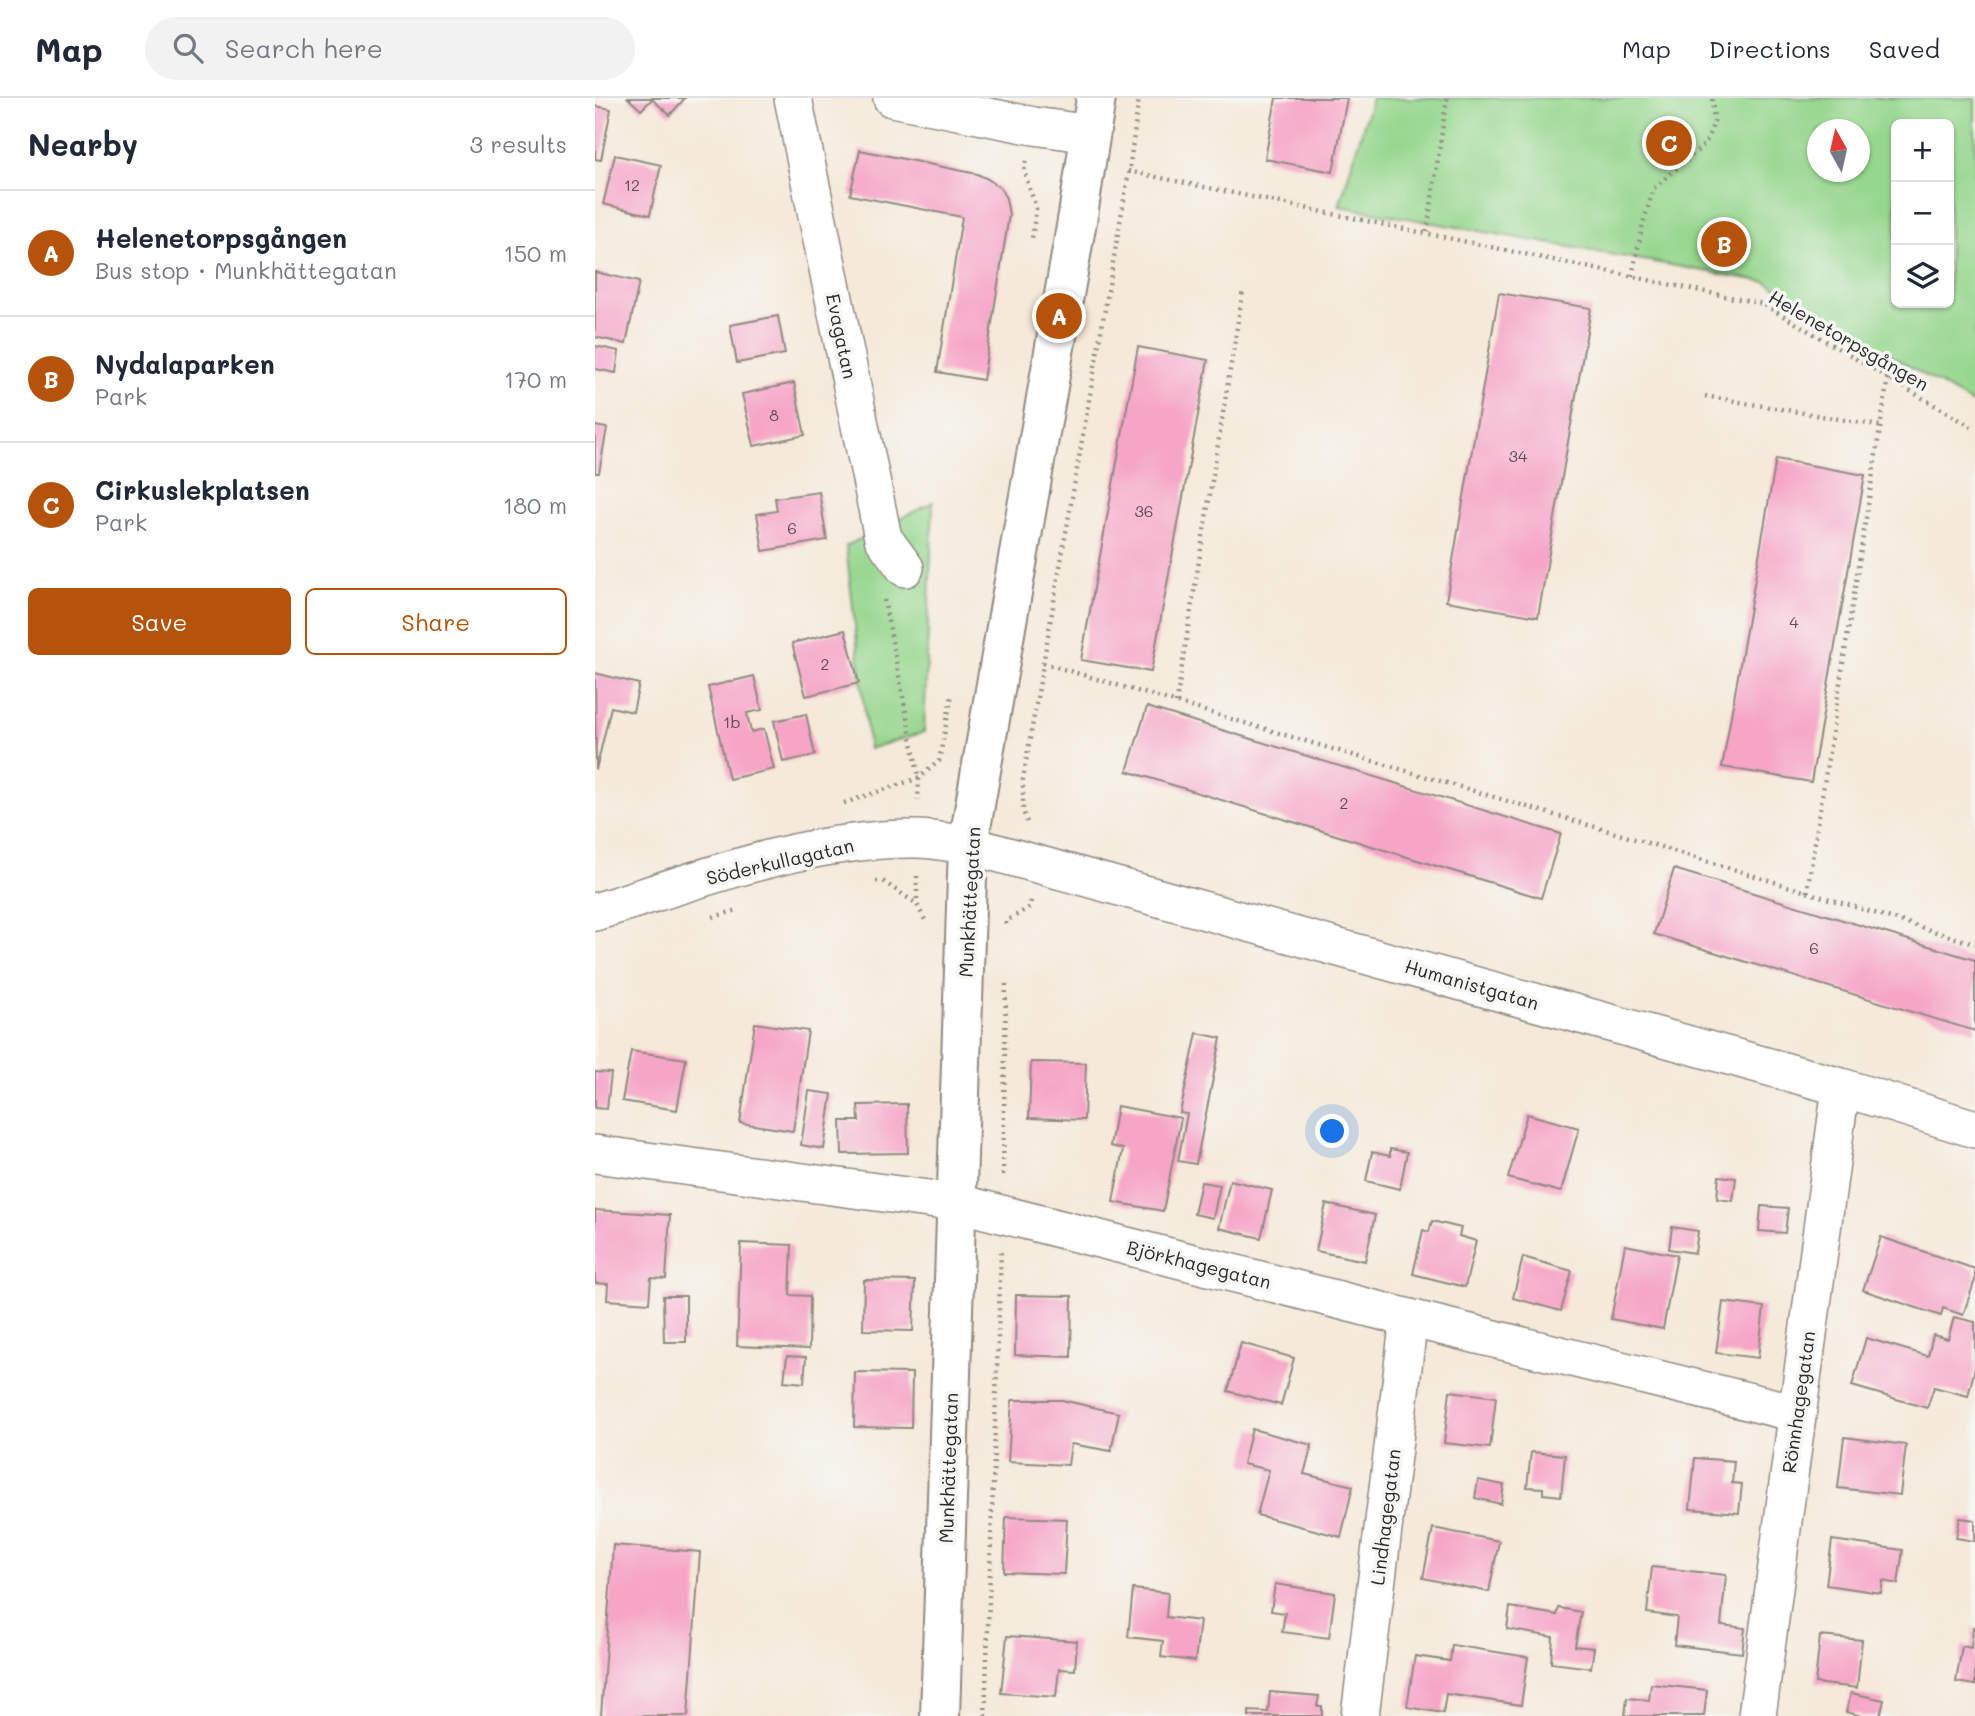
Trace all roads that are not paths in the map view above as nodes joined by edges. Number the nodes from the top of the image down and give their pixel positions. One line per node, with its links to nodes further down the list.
1 (793, 98): 4 (street, Evagatan)
2 (892, 98): 3 (street)
3 (1091, 131): 5 (main road, Munkhättegatan)
4 (905, 568)
5 (968, 845): 6 (street, Söderkullagatan); 7 (street, Humanistgatan); 10 (main road, Munkhättegatan)
6 (595, 912)
7 (1841, 1087): 8 (street, Humanistgatan); 12 (street, Rönnhagegatan)
8 (1975, 1129)
9 (595, 1154): 10 (street, Björkhagegatan)
10 (958, 1203): 11 (street, Björkhagegatan); 13 (main road, Munkhättegatan)
11 (1409, 1318): 12 (street, Björkhagegatan); 14 (street, Lindhagegatan)
12 (1796, 1413): 15 (street, Rönnhagegatan)
13 (940, 1716)
14 (1360, 1716)
15 (1757, 1716)

